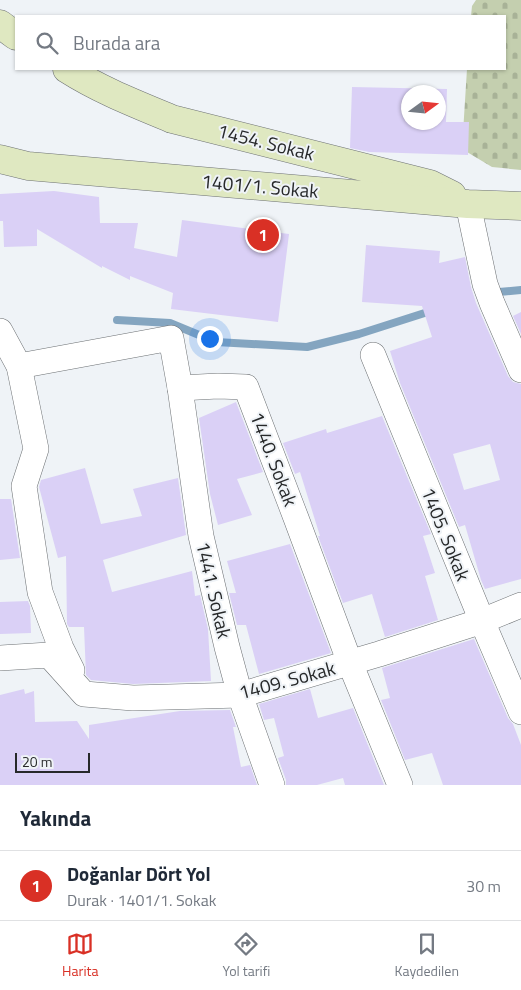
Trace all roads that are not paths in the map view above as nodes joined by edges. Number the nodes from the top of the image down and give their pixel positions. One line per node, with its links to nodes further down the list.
1 (0, 24): 2 (main road)
2 (15, 35)
3 (69, 70): 7 (main road, 1454. Sokak)
4 (0, 159): 5 (main road)
5 (28, 166): 6 (street, 1401/1. Sokak); 7 (main road, 1401/1. Sokak)
6 (0, 172)
7 (468, 204): 8 (main road, 1401/1. Sokak); 12 (street)
8 (521, 206)
9 (0, 331): 11 (street)
10 (373, 355): 15 (street, 1405. Sokak)
11 (19, 366): 13 (street); 18 (street)
12 (521, 370)
13 (180, 388): 17 (street, 1440. Sokak); 19 (street, 1441. Sokak)
14 (521, 605): 15 (street, 1409. Sokak)
15 (482, 621): 17 (street, 1409. Sokak); 20 (street, 1405. Sokak)
16 (0, 658): 18 (street)
17 (350, 664): 19 (street, 1409. Sokak); 22 (street, 1440. Sokak)
18 (84, 694): 19 (street, 1409. Sokak)
19 (240, 695): 21 (street, 1441. Sokak)
20 (521, 712)
21 (272, 785)
22 (400, 785)

